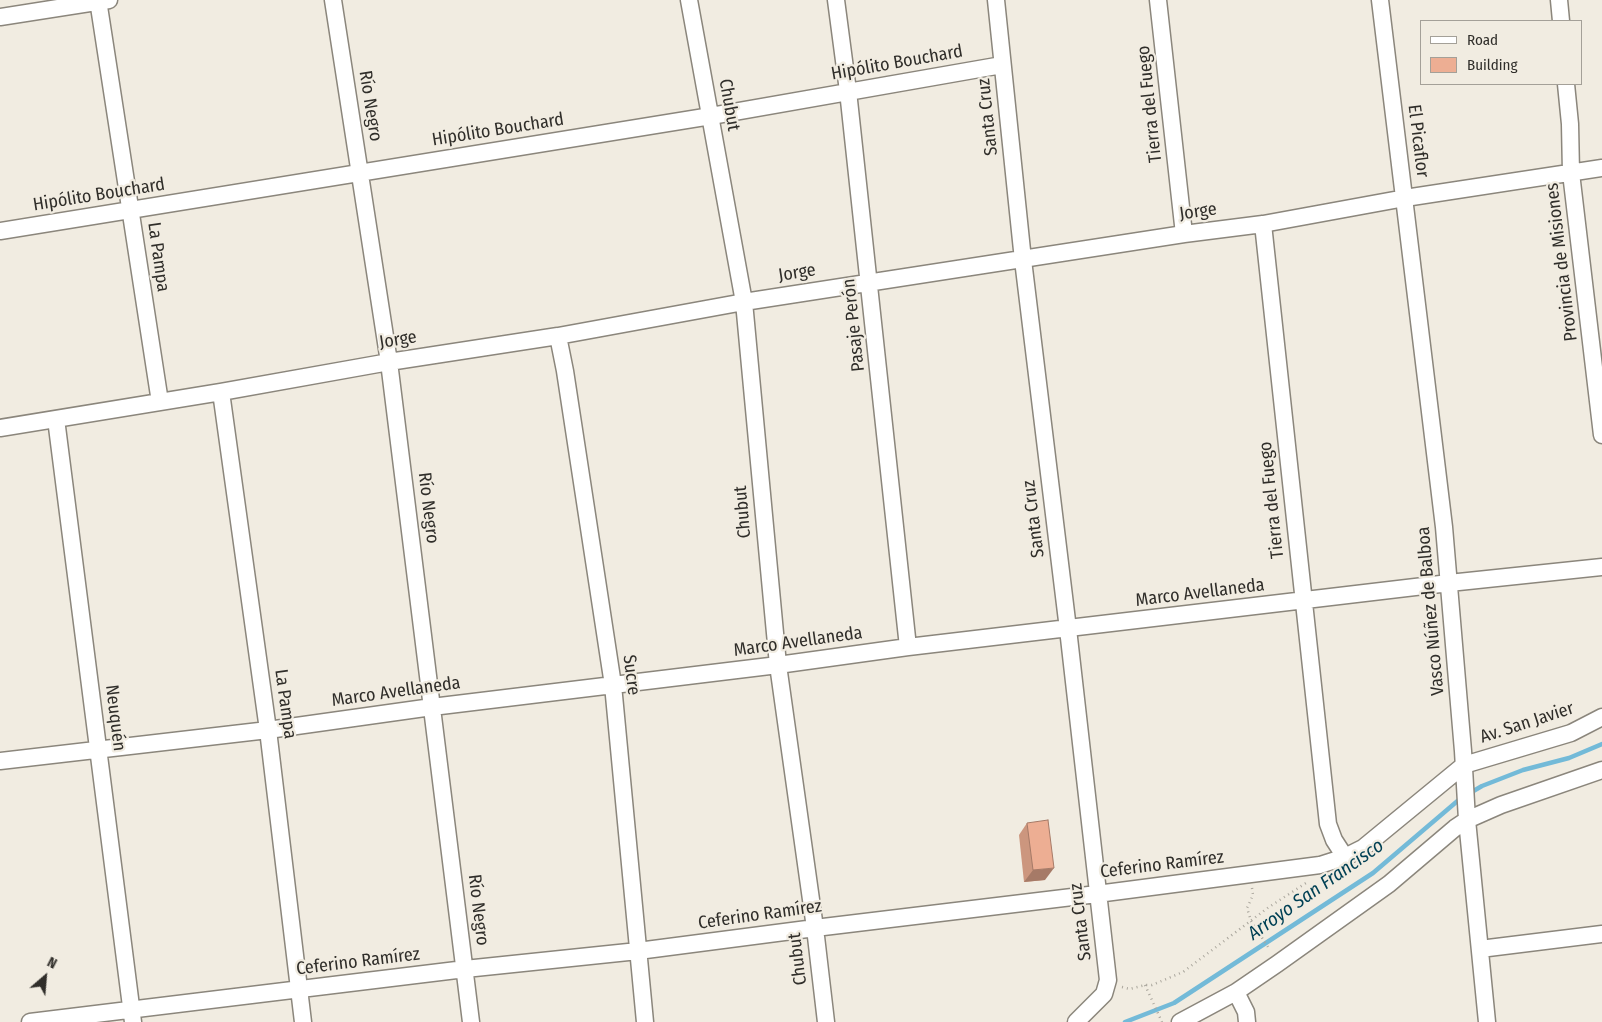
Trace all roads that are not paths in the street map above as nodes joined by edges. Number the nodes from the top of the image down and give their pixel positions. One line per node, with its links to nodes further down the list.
1 (332, 0): 16 (street, Río Negro)
2 (689, 0): 14 (street, Chubut)
3 (836, 0): 13 (street, Pasaje Perón)
4 (996, 0): 11 (street, Santa Cruz)
5 (1158, 0): 22 (street, Tierra del Fuego)
6 (1380, 0): 18 (street, El Picaflor)
7 (1559, 0): 10 (street)
8 (102, 1): 9 (street); 19 (street, La Pampa)
9 (0, 17)
10 (1561, 20)
11 (1002, 65): 13 (street, Hipólito Bouchard); 23 (street, Santa Cruz)
12 (1566, 85): 17 (street, Provincia de Misiones)
13 (848, 91): 14 (street, Hipólito Bouchard); 24 (street, Pasaje Perón)
14 (711, 116): 16 (street, Hipólito Bouchard); 25 (street, Chubut)
15 (1602, 168): 17 (street, Jorge)
16 (360, 173): 19 (street, Hipólito Bouchard); 27 (street, Río Negro)
17 (1571, 174): 18 (street, Jorge); 32 (street, Provincia de Misiones)
18 (1404, 198): 20 (street, Jorge); 34 (street, Vasco Núñez de Balboa)
19 (131, 211): 21 (street, Hipólito Bouchard); 29 (street, La Pampa)
20 (1263, 224): 22 (street, Jorge); 35 (street, Tierra del Fuego)
21 (0, 231)
22 (1184, 234): 23 (street, Jorge)
23 (1023, 260): 24 (street, Jorge); 36 (street, Santa Cruz)
24 (870, 282): 25 (street, Jorge); 37 (street, Pasaje Perón)
25 (744, 302): 26 (street, Jorge); 38 (street, Chubut)
26 (558, 336): 27 (street, Jorge); 39 (street, Sucre)
27 (389, 362): 28 (street, Jorge); 40 (street, Río Negro)
28 (221, 392): 29 (street, Jorge); 42 (street, La Pampa)
29 (160, 402): 30 (street, Jorge)
30 (56, 419): 31 (street, Jorge); 43 (street, Neuquén)
31 (0, 428)
32 (1602, 435)
33 (1602, 567): 34 (street, Marco Avellaneda)
34 (1449, 583): 35 (street, Marco Avellaneda); 46 (street, Vasco Núñez de Balboa)
35 (1303, 601): 36 (street, Marco Avellaneda); 48 (street, Tierra del Fuego)
36 (1068, 629): 37 (street, Marco Avellaneda); 49 (street, Santa Cruz)
37 (908, 647): 38 (street, Marco Avellaneda)
38 (778, 665): 39 (street, Marco Avellaneda); 50 (street, Chubut)
39 (613, 685): 40 (street, Marco Avellaneda); 53 (street, Sucre)
40 (432, 707): 42 (street, Marco Avellaneda); 54 (street, Río Negro)
41 (1602, 716): 46 (street, Av. San Javier)
42 (268, 730): 43 (street, Marco Avellaneda); 55 (street, La Pampa)
43 (99, 750): 44 (street, Marco Avellaneda); 57 (street, Neuquén)
44 (0, 762)
45 (1602, 770): 47 (street)
46 (1464, 771): 47 (street, Vasco Núñez de Balboa); 48 (street, Ceferino Ramírez)
47 (1467, 814): 52 (street, Vasco Núñez de Balboa); 56 (street)
48 (1345, 857): 49 (street, Ceferino Ramírez)
49 (1097, 894): 50 (street, Ceferino Ramírez); 63 (street, Santa Cruz)
50 (815, 928): 53 (street, Ceferino Ramírez); 62 (street, Chubut)
51 (1602, 934): 52 (street)
52 (1480, 949): 66 (street, Vasco Núñez de Balboa)
53 (638, 951): 54 (street, Ceferino Ramírez); 61 (street, Sucre)
54 (465, 969): 55 (street, Ceferino Ramírez); 60 (street, Río Negro)
55 (299, 990): 57 (street, Ceferino Ramírez); 59 (street, La Pampa)
56 (1236, 992): 64 (street); 65 (street)
57 (132, 1016): 58 (street, Ceferino Ramírez)
58 (30, 1022)
59 (303, 1022)
60 (471, 1022)
61 (645, 1022)
62 (826, 1022)
63 (1076, 1022)
64 (1180, 1022)
65 (1247, 1022)
66 (1488, 1022)

